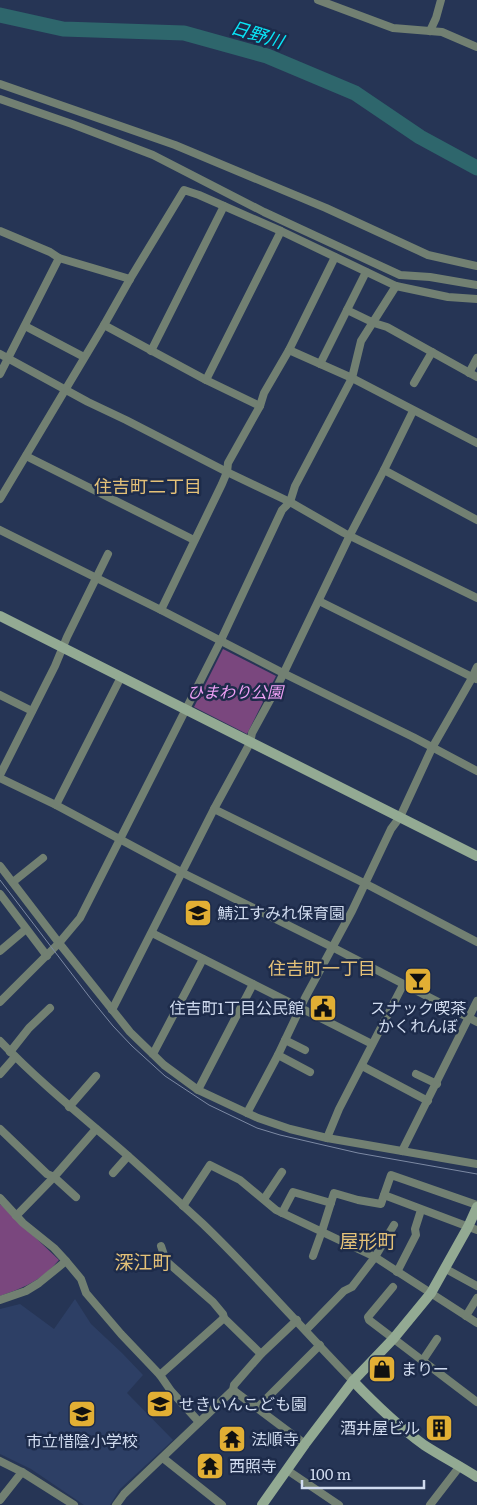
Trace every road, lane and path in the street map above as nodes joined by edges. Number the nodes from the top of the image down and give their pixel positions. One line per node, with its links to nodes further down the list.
1 (318, 0): 3 (street)
2 (441, 0): 3 (street)
3 (430, 31): 4 (street)
4 (477, 46)
5 (0, 84): 12 (street)
6 (0, 100): 16 (street)
7 (224, 206): 9 (street); 14 (street); 23 (street)
8 (0, 231): 11 (street)
9 (280, 231): 10 (street); 34 (street)
10 (336, 256): 13 (street); 22 (street)
11 (59, 258): 14 (street); 21 (street)
12 (477, 266)
13 (366, 272): 15 (street); 18 (street)
14 (130, 279): 20 (street)
15 (396, 286): 17 (street); 19 (street)
16 (477, 286)
17 (475, 299)
18 (347, 310): 19 (street); 29 (street)
19 (374, 323): 24 (street); 33 (street)
20 (104, 325): 23 (street); 26 (street)
21 (24, 326): 26 (street); 27 (street)
22 (289, 350): 29 (street); 37 (street)
23 (151, 351): 34 (street)
24 (432, 352): 30 (street); 35 (street)
25 (0, 354): 27 (street)
26 (84, 357): 36 (street)
27 (8, 358): 31 (street); 36 (street)
28 (477, 358): 30 (street)
29 (320, 364): 33 (street)
30 (469, 373): 32 (street)
31 (0, 374)
32 (477, 377)
33 (352, 378): 38 (street); 44 (street)
34 (206, 380): 37 (street)
35 (414, 383)
36 (65, 389): 40 (street); 42 (street)
37 (260, 406): 42 (street)
38 (412, 411): 39 (street); 41 (street)
39 (477, 443)
40 (26, 456): 43 (street); 48 (street)
41 (384, 470): 45 (street); 47 (street)
42 (227, 472): 44 (street); 48 (street)
43 (0, 499)
44 (290, 502): 47 (street); 55 (street)
45 (477, 520)
46 (0, 530): 50 (street)
47 (350, 535): 51 (street); 52 (street)
48 (194, 540): 53 (street)
49 (108, 554): 50 (street)
50 (96, 578): 53 (street); 56 (street)
51 (477, 598)
52 (319, 601): 58 (street); 60 (street)
53 (161, 610): 55 (street)
54 (0, 616): 56 (street)
55 (221, 640): 58 (street); 62 (street)
56 (63, 648): 59 (street); 63 (street)
57 (477, 667): 60 (street)
58 (283, 674): 64 (street); 65 (street)
59 (122, 677): 62 (street); 68 (street)
60 (475, 679): 65 (street)
61 (0, 695): 63 (street)
62 (185, 709): 64 (street); 71 (street)
63 (32, 711): 67 (street)
64 (250, 742): 69 (street); 70 (street)
65 (432, 748): 66 (street); 70 (street)
66 (477, 771)
67 (0, 777): 68 (street)
68 (56, 805): 71 (street)
69 (214, 809): 75 (street); 77 (street)
70 (400, 817): 72 (street); 77 (street)
71 (119, 839): 75 (street); 82 (street)
72 (477, 856)
73 (43, 858): 76 (street)
74 (0, 866): 76 (street)
75 (182, 873): 80 (street); 83 (street)
76 (13, 882): 82 (street)
77 (365, 884): 81 (street); 83 (street)
78 (0, 894): 79 (street)
79 (26, 929): 84 (street); 85 (street)
80 (152, 934): 86 (street); 93 (street)
81 (477, 942)
82 (59, 943): 85 (street); 93 (street)
83 (332, 947): 88 (street); 92 (street)
84 (0, 952)
85 (46, 956): 90 (street)
86 (203, 959): 87 (street); 100 (street)
87 (253, 984): 92 (street); 108 (street)
88 (403, 985): 94 (street); 97 (street)
89 (477, 1001): 94 (street)
90 (0, 1002)
91 (50, 1008): 99 (street)
92 (300, 1008): 95 (street); 97 (street)
93 (112, 1010): 100 (street)
94 (473, 1020): 107 (street)
95 (285, 1040): 98 (street); 101 (street)
96 (0, 1041): 99 (street)
97 (372, 1044): 102 (street)
98 (305, 1050)
99 (13, 1054): 104 (street); 110 (street)
100 (153, 1054): 108 (street)
101 (278, 1055): 103 (street); 111 (street)
102 (362, 1066): 109 (street); 114 (street)
103 (310, 1072)
104 (0, 1074)
105 (416, 1074): 107 (street)
106 (96, 1076): 110 (street)
107 (436, 1084): 109 (street)
108 (198, 1090): 111 (street)
109 (428, 1101): 115 (street)
110 (70, 1107): 113 (street)
111 (248, 1112): 114 (street)
112 (0, 1129): 120 (street)
113 (96, 1129): 116 (street); 120 (street)
114 (326, 1138): 115 (street)
115 (402, 1151): 117 (street)
116 (128, 1156): 119 (street); 126 (street)
117 (477, 1164)
118 (282, 1172): 124 (street)
119 (113, 1173)
120 (54, 1177): 122 (street); 130 (street)
121 (384, 1195): 125 (street); 127 (street); 128 (street)
122 (76, 1197)
123 (0, 1198): 130 (street)
124 (264, 1199): 126 (street); 129 (street)
125 (331, 1203): 129 (street); 133 (street)
126 (183, 1206): 147 (street)
127 (477, 1206): 132 (street)
128 (421, 1210): 132 (street); 139 (street)
129 (282, 1213): 133 (street)
130 (16, 1216): 137 (street)
131 (394, 1224): 136 (street)
132 (473, 1228): 138 (street)
133 (322, 1231): 135 (street); 136 (street)
134 (161, 1246): 146 (street)
135 (312, 1256)
136 (375, 1257): 139 (street); 149 (street)
137 (66, 1261): 144 (street); 155 (street)
138 (446, 1269): 140 (street); 142 (street)
139 (397, 1272): 142 (street)
140 (477, 1286)
141 (393, 1287): 150 (street)
142 (430, 1293): 145 (street); 150 (street)
143 (477, 1298): 145 (street)
144 (0, 1300)
145 (466, 1316): 148 (street)
146 (224, 1318): 153 (street); 155 (street)
147 (296, 1320): 149 (street); 153 (street)
148 (477, 1323)
149 (306, 1330): 152 (street)
150 (394, 1338): 154 (street); 156 (street)
151 (437, 1339): 154 (street)
152 (320, 1345): 156 (street); 159 (street)
153 (261, 1354): 157 (street)
154 (423, 1360): 158 (street)
155 (160, 1375): 160 (street)
156 (353, 1381): 161 (street); 164 (street)
157 (233, 1390): 159 (street); 160 (street)
158 (477, 1402)
159 (257, 1408): 161 (street)
160 (199, 1422): 162 (street)
161 (305, 1444): 165 (street)
162 (163, 1458): 171 (street); 172 (street)
163 (0, 1461): 166 (street)
164 (460, 1466): 167 (street); 175 (street)
165 (287, 1470): 169 (street); 173 (street)
166 (22, 1472): 168 (street); 170 (street)
167 (477, 1477)
168 (0, 1500)
169 (330, 1503): 174 (street)
170 (74, 1505)
171 (116, 1505)
172 (222, 1505)
173 (262, 1505)
174 (339, 1505)
175 (430, 1505)

